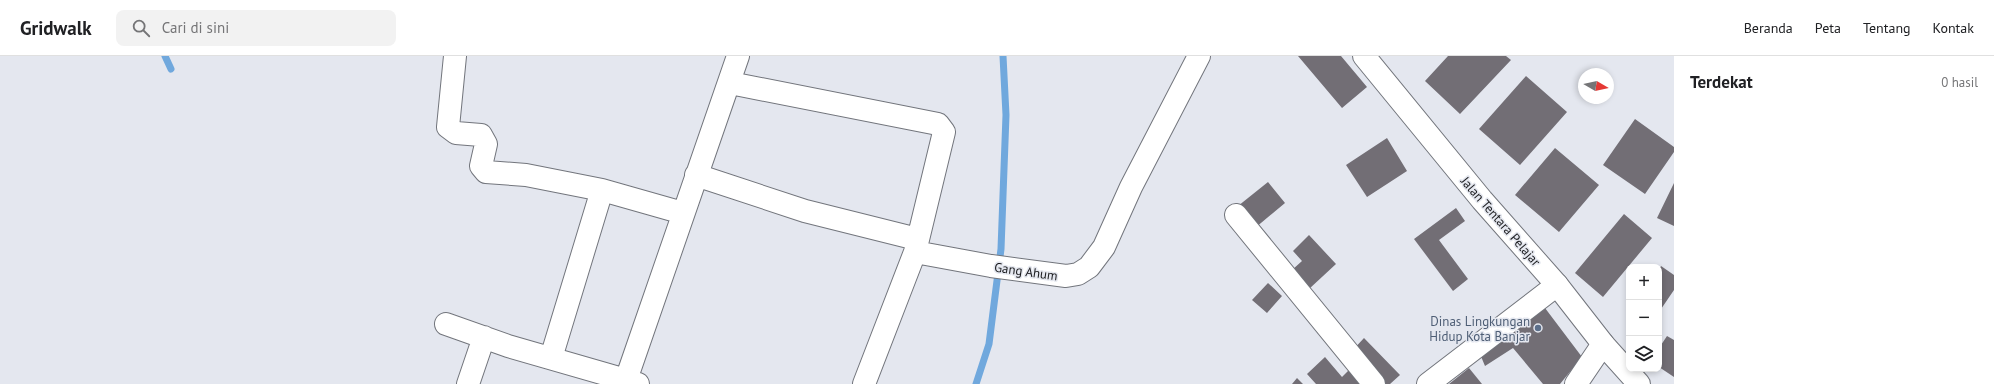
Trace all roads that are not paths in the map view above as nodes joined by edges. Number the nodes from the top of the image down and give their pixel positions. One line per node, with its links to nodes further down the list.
1 (455, 56): 7 (street)
2 (738, 56): 5 (street)
3 (1199, 56): 10 (street, Gang Ahum)
4 (1364, 56): 11 (street, Jalan Tentara Pelajar)
5 (730, 84): 6 (street); 10 (street)
6 (696, 176): 8 (street); 10 (street, Gang Ahum)
7 (602, 190): 8 (street); 15 (street)
8 (683, 213): 16 (street)
9 (1236, 215): 19 (street)
10 (916, 245): 18 (street)
11 (1557, 285): 14 (street, Jalan Tentara Pelajar); 20 (street)
12 (446, 324): 13 (street)
13 (484, 337): 15 (street); 17 (street)
14 (1603, 344): 21 (street); 22 (street, Jalan Tentara Pelajar)
15 (551, 358): 16 (street)
16 (630, 383)
17 (468, 384)
18 (864, 384)
19 (1374, 384)
20 (1428, 384)
21 (1576, 384)
22 (1639, 384)

